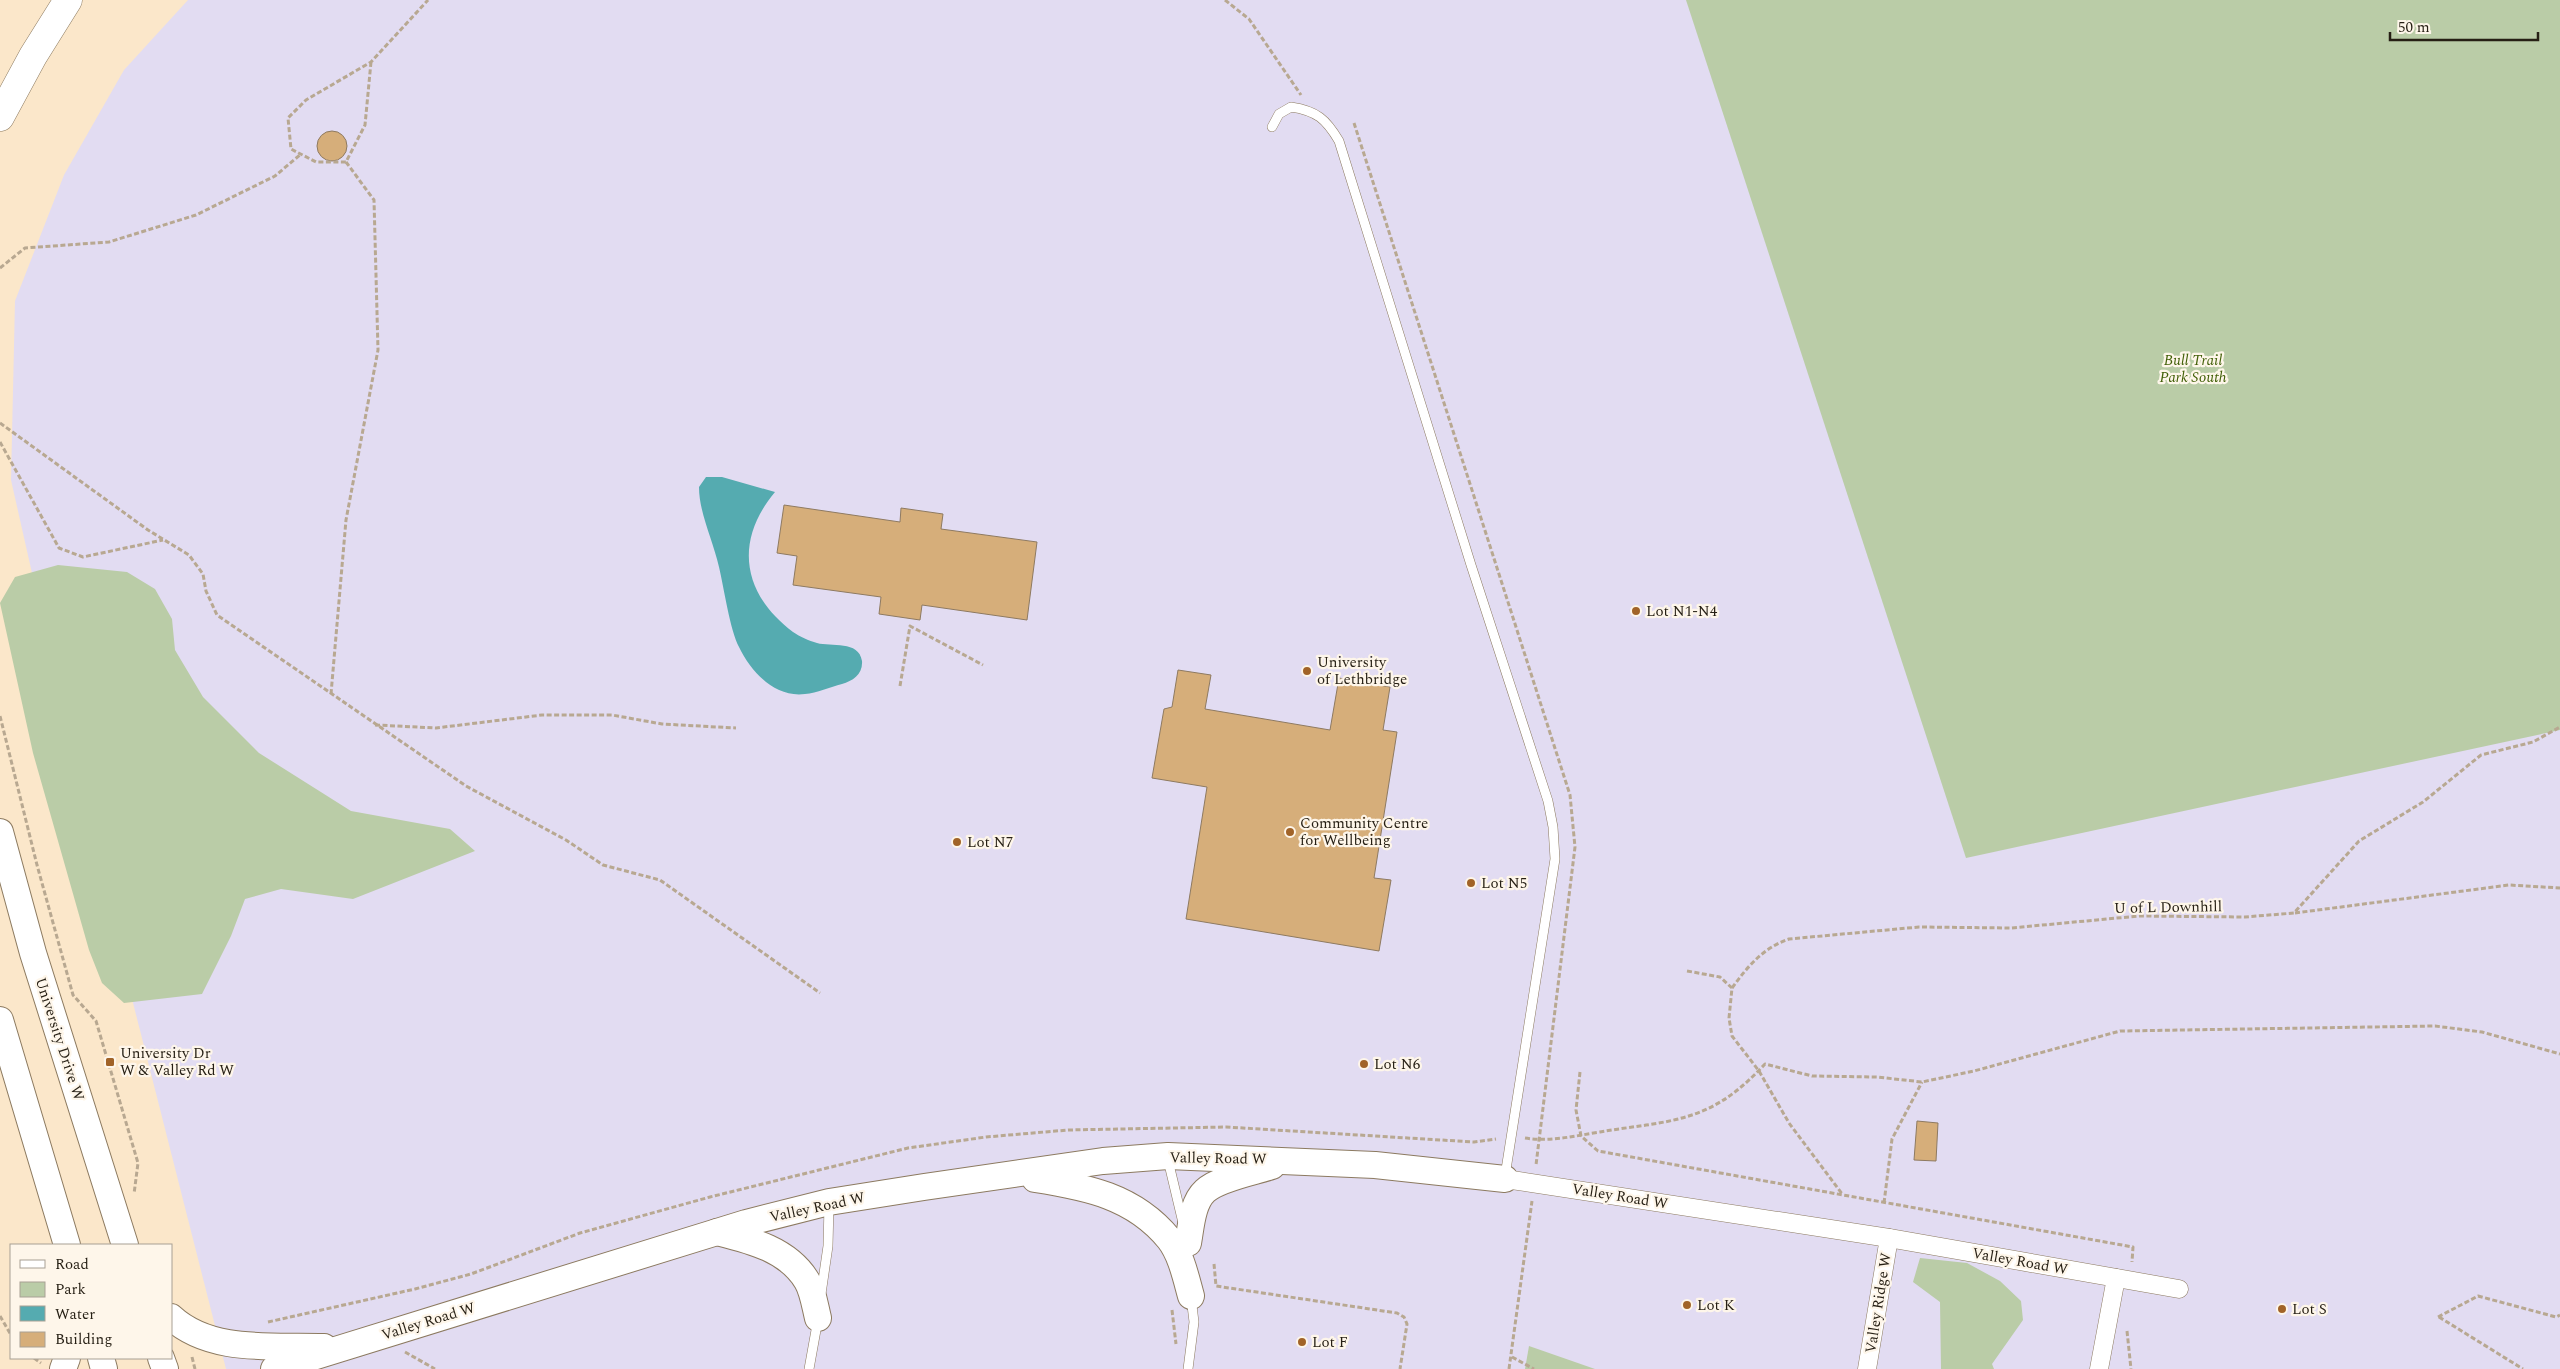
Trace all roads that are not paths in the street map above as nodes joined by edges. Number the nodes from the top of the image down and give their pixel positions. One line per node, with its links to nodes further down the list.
1 (68, 0): 2 (highway)
2 (23, 72): 3 (highway); 4 (highway)
3 (0, 100)
4 (0, 117)
5 (1272, 127): 11 (lane)
6 (0, 832): 17 (street, University Drive W)
7 (0, 1020): 15 (street)
8 (1168, 1156): 9 (street, Valley Road W); 10 (street, Valley Road W); 16 (lane)
9 (1293, 1160): 11 (street, Valley Road W); 16 (street)
10 (1009, 1175): 12 (street, Valley Road W); 20 (street)
11 (1505, 1179): 14 (street, Valley Road W)
12 (829, 1202): 13 (street, Valley Road W); 22 (lane)
13 (717, 1232): 22 (street); 23 (street, Valley Road W)
14 (1889, 1238): 18 (street, Valley Road W); 28 (street, Valley Ridge W)
15 (66, 1242)
16 (1188, 1243): 20 (lane)
17 (125, 1244)
18 (2116, 1278): 19 (street, Valley Road W); 29 (street)
19 (2179, 1289)
20 (1181, 1299): 27 (lane)
21 (172, 1318): 23 (street)
22 (818, 1318): 26 (lane)
23 (344, 1347): 24 (street, Valley Road W); 25 (street)
24 (274, 1369)
25 (309, 1369)
26 (809, 1369)
27 (1188, 1369)
28 (1867, 1369)
29 (2099, 1369)

